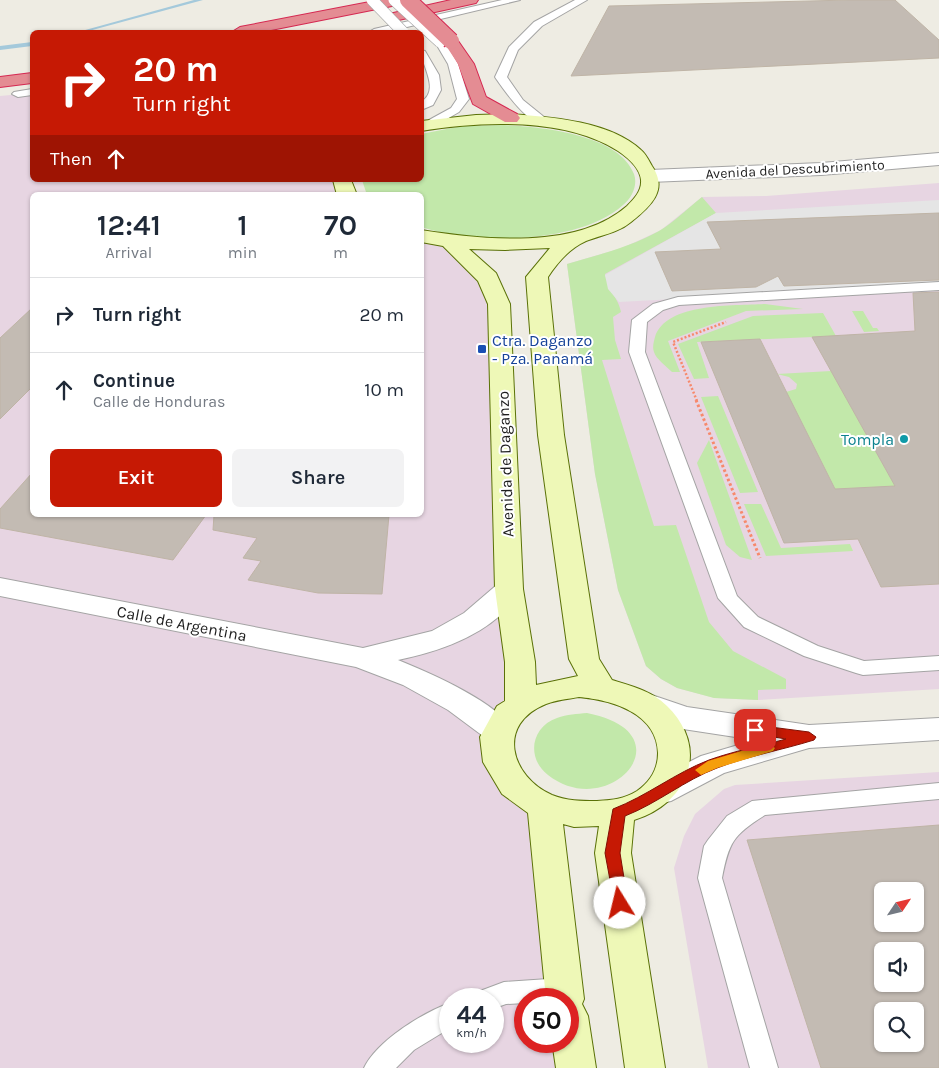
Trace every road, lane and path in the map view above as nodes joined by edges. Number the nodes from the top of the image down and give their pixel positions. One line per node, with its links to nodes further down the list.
1 (372, 0): 10 (lane, bridge)
2 (394, 0): 11 (lane, bridge)
3 (402, 0): 9 (highway)
4 (408, 0): 11 (highway, bridge)
5 (470, 0): 8 (highway)
6 (515, 0): 8 (lane)
7 (582, 0): 21 (lane)
8 (369, 28)
9 (250, 30)
10 (401, 30)
11 (446, 42): 20 (highway); 22 (lane)
12 (424, 58): 19 (lane)
13 (30, 63): 14 (highway)
14 (0, 67)
15 (30, 78): 16 (highway)
16 (0, 82)
17 (28, 93): 18 (highway)
18 (0, 96)
19 (424, 105)
20 (511, 118): 21 (main road); 22 (main road)
21 (543, 121): 24 (main road)
22 (427, 124)
23 (939, 160): 24 (street, Avenida del Descubrimiento)
24 (650, 176): 26 (main road)
25 (424, 237): 27 (main road)
26 (577, 237): 27 (main road); 35 (main road)
27 (451, 243): 32 (main road, Avenida de Daganzo)
28 (939, 286): 34 (lane)
29 (733, 320): 30 (path)
30 (760, 558)
31 (0, 587): 33 (street, Calle de Argentina)
32 (509, 589): 33 (street, Calle de Argentina); 37 (main road, Avenida de Daganzo)
33 (363, 658): 39 (street, Calle de Argentina)
34 (939, 664)
35 (601, 688): 36 (main road); 37 (main road)
36 (639, 702): 40 (street); 42 (main road)
37 (521, 703): 39 (main road)
38 (939, 729): 40 (street)
39 (498, 731): 43 (main road)
40 (809, 737): 42 (street)
41 (939, 791): 51 (lane)
42 (659, 792): 44 (main road)
43 (544, 806): 44 (main road); 45 (main road)
44 (618, 812): 50 (main road)
45 (564, 988)
46 (439, 1021): 48 (lane)
47 (574, 1053): 49 (main road)
48 (378, 1068)
49 (576, 1068)
50 (645, 1068)
51 (764, 1068)

